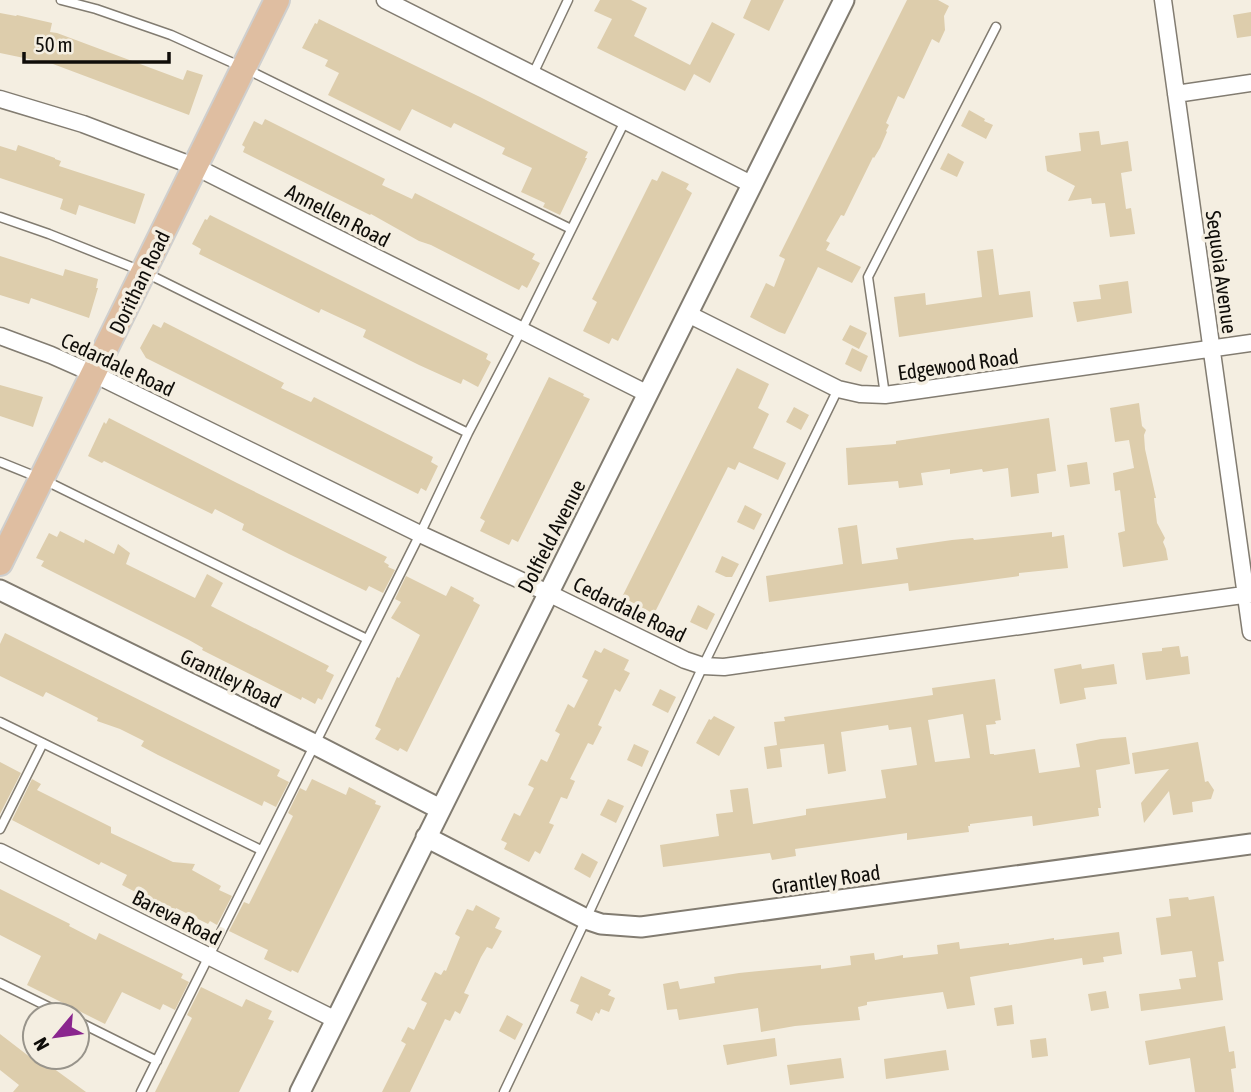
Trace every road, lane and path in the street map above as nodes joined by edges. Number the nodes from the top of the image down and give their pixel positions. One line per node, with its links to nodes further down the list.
1 (61, 0): 8 (lane)
2 (277, 0): 8 (main road, Dorithan Road)
3 (385, 0): 9 (street)
4 (568, 0): 9 (lane)
5 (844, 0): 15 (street, Dolfield Avenue)
6 (1163, 0): 11 (street, Sequoia Avenue)
7 (996, 27): 27 (lane)
8 (244, 68): 14 (main road, Dorithan Road); 17 (lane)
9 (533, 74): 13 (street)
10 (1251, 83): 11 (street)
11 (1176, 94): 23 (street, Sequoia Avenue)
12 (0, 99): 14 (street, Annellen Road)
13 (625, 120): 15 (street); 17 (lane)
14 (196, 167): 18 (main road, Dorithan Road); 20 (street, Annellen Road)
15 (753, 185): 19 (street, Dolfield Avenue)
16 (0, 217): 18 (lane)
17 (571, 229): 20 (lane)
18 (144, 272): 24 (main road, Dorithan Road); 28 (lane)
19 (688, 314): 25 (street, Edgewood Road); 26 (street, Dolfield Avenue)
20 (521, 331): 26 (street, Annellen Road); 28 (lane)
21 (0, 336): 24 (street, Cedardale Road)
22 (1251, 343): 23 (street, Edgewood Road)
23 (1211, 349): 27 (street, Edgewood Road); 35 (street, Sequoia Avenue)
24 (94, 374): 30 (main road, Dorithan Road); 31 (street, Cedardale Road)
25 (838, 389): 27 (street, Edgewood Road); 38 (lane)
26 (648, 394): 34 (street, Dolfield Avenue)
27 (885, 395)
28 (468, 433): 31 (lane)
29 (0, 462): 30 (lane)
30 (42, 479): 32 (main road, Dorithan Road); 37 (lane)
31 (420, 534): 34 (street, Cedardale Road); 37 (lane)
32 (0, 563)
33 (0, 590): 41 (street, Grantley Road)
34 (548, 593): 38 (street, Cedardale Road); 42 (street, Dolfield Avenue)
35 (1248, 594): 36 (street, Sequoia Avenue); 38 (street, Cedardale Road)
36 (1251, 632)
37 (367, 639): 41 (lane)
38 (703, 666): 48 (lane)
39 (0, 722): 40 (lane)
40 (43, 743): 43 (lane); 46 (lane)
41 (314, 744): 42 (street, Grantley Road); 46 (lane)
42 (440, 809): 44 (street, Dolfield Avenue)
43 (0, 829)
44 (426, 837): 48 (street, Grantley Road); 52 (street, Dolfield Avenue)
45 (1251, 844): 48 (street, Grantley Road)
46 (261, 850): 49 (lane)
47 (0, 852): 49 (street, Bareva Road)
48 (586, 919): 57 (lane)
49 (209, 956): 52 (street, Bareva Road); 54 (lane)
50 (0, 983): 51 (lane)
51 (37, 1001)
52 (336, 1020): 56 (street, Dolfield Avenue)
53 (91, 1028): 54 (lane)
54 (157, 1061): 55 (lane)
55 (141, 1092)
56 (300, 1092)
57 (504, 1092)

